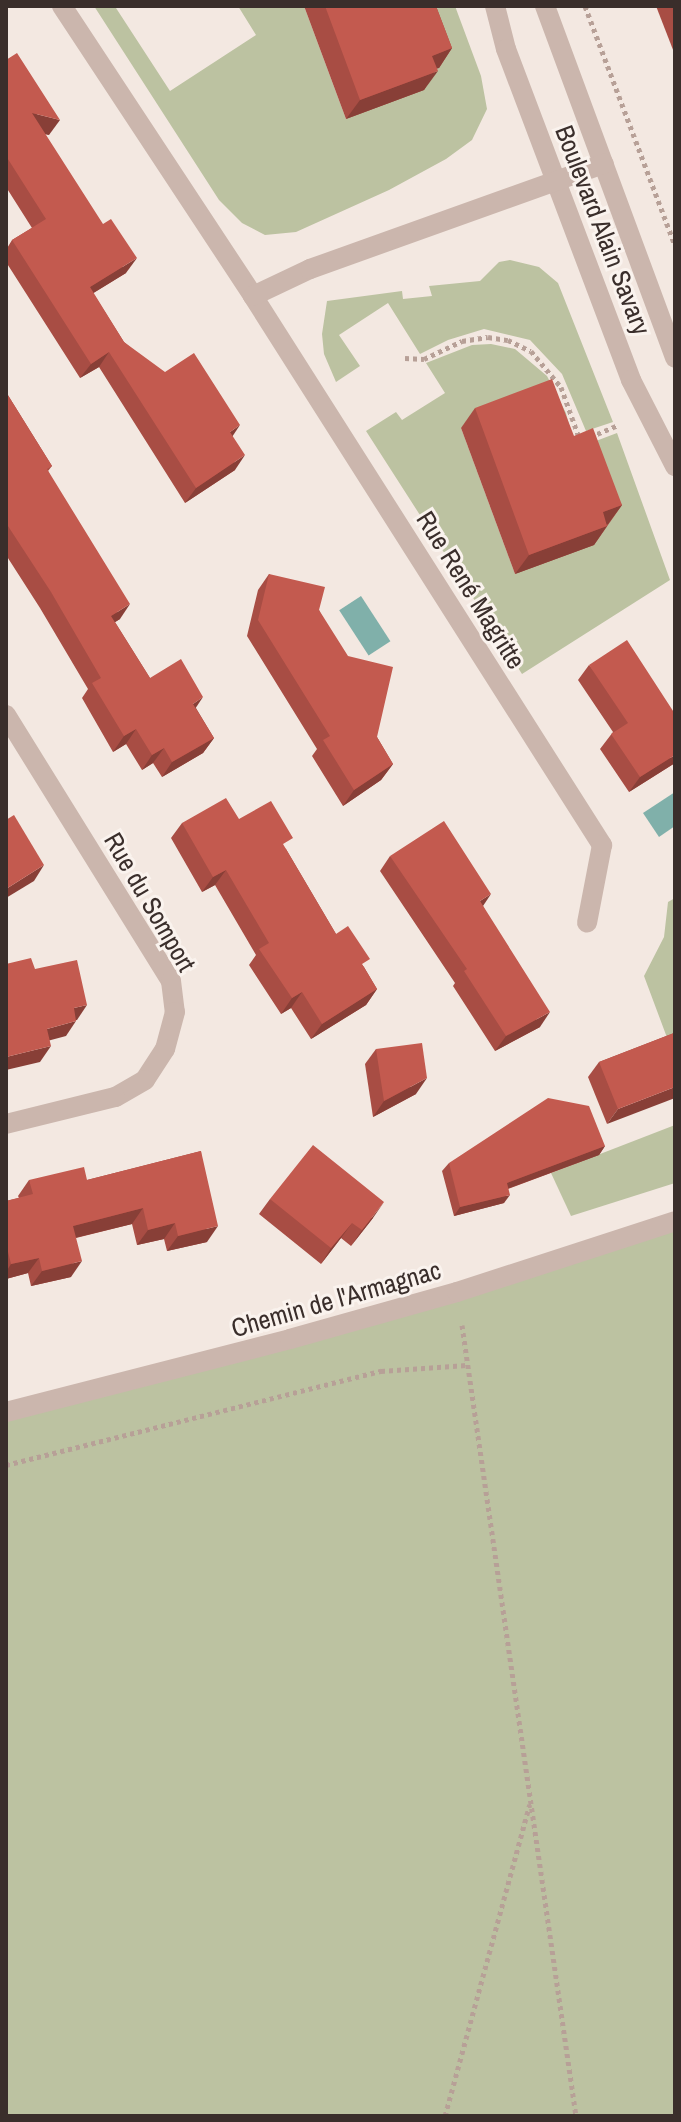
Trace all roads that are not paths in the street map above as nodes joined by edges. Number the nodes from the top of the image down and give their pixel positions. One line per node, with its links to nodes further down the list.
1 (62, 6): 6 (street, Rue René Magritte)
2 (495, 6): 5 (street, Boulevard Alain Savary)
3 (545, 6): 4 (street, Boulevard Alain Savary)
4 (604, 164): 5 (street); 7 (street, Boulevard Alain Savary)
5 (558, 181): 6 (street); 8 (street, Boulevard Alain Savary)
6 (253, 296): 10 (street, Rue René Magritte)
7 (675, 358)
8 (675, 466)
9 (6, 715): 11 (street, Rue du Somport)
10 (587, 923)
11 (6, 1124)
12 (675, 1221): 13 (street, Chemin de l'Armagnac)
13 (6, 1412)

